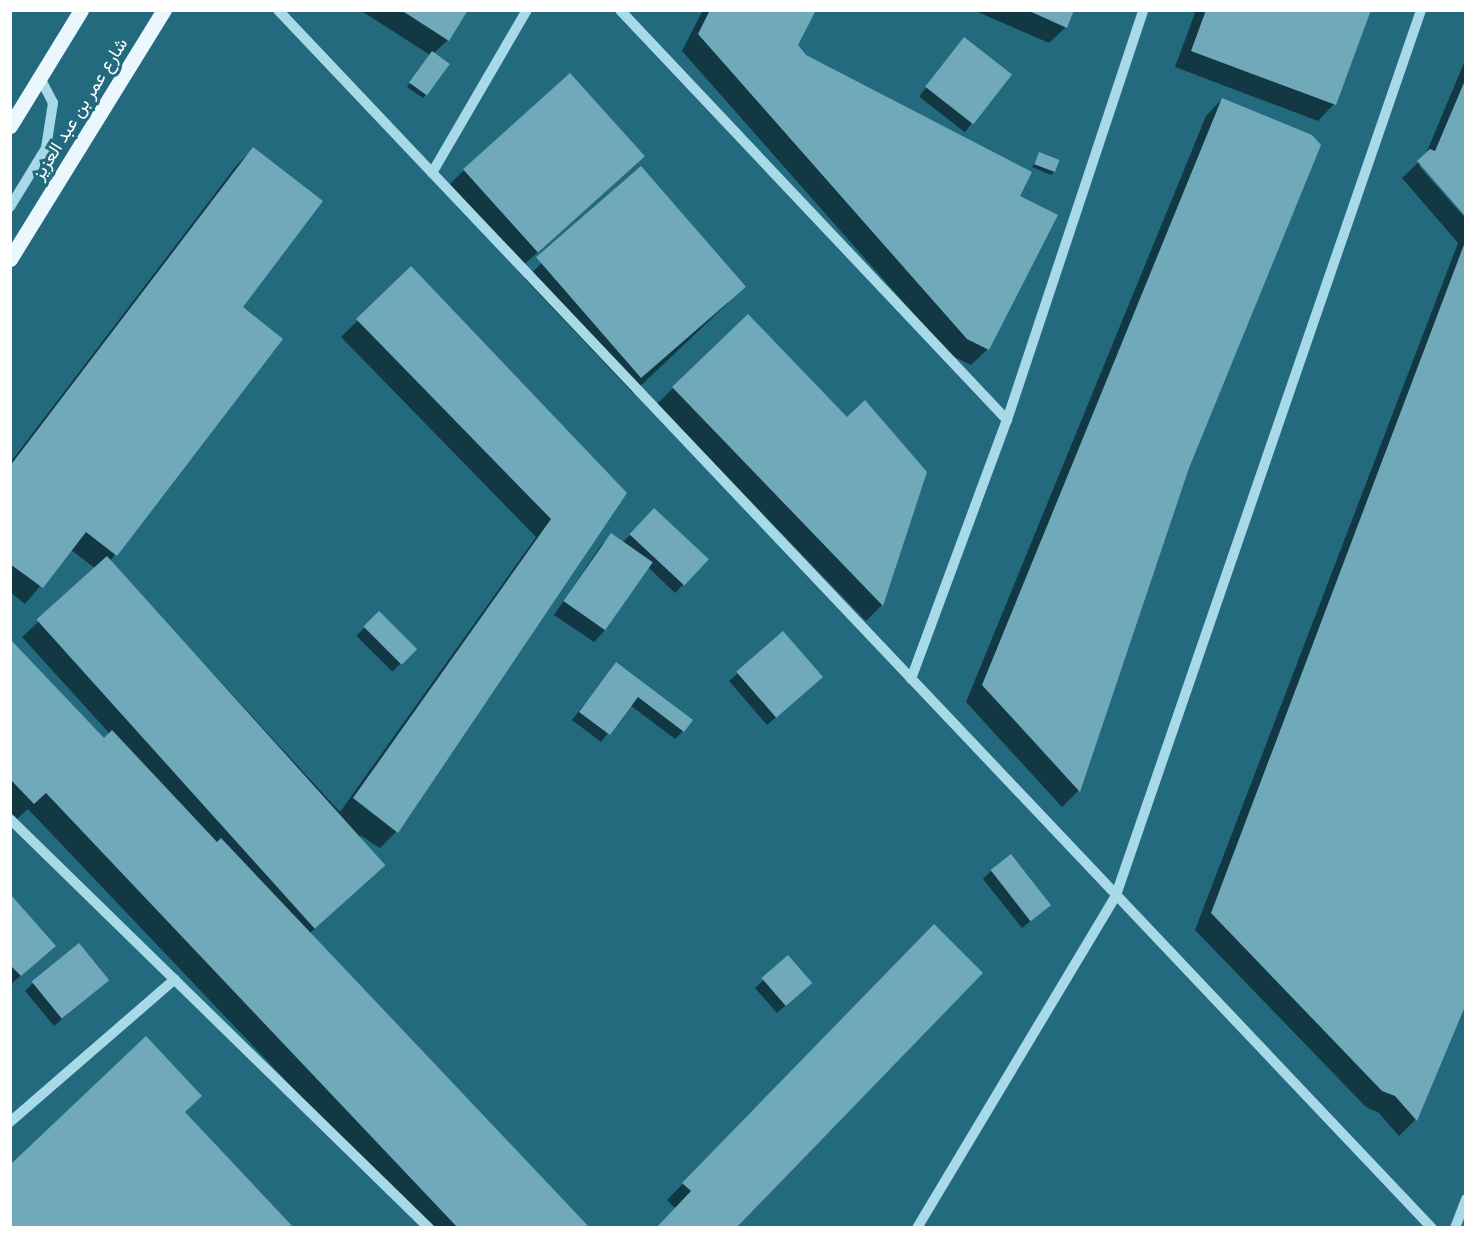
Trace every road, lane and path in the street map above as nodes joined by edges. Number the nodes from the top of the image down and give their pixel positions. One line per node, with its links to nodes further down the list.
1 (81, 10): 8 (main road)
2 (164, 10): 12 (main road, شارع عمر بن عبد العزيز)
3 (278, 10): 10 (street)
4 (527, 10): 10 (street)
5 (620, 10): 13 (street)
6 (1143, 10): 13 (street)
7 (1421, 10): 16 (street)
8 (40, 78): 9 (main road); 11 (street)
9 (10, 126)
10 (432, 173): 14 (street)
11 (10, 207)
12 (10, 259)
13 (1006, 420): 14 (street)
14 (911, 679): 16 (street)
15 (10, 819): 17 (street)
16 (1116, 895): 21 (street); 22 (street)
17 (174, 979): 18 (street); 20 (street)
18 (10, 1122)
19 (1466, 1199): 23 (street)
20 (429, 1227)
21 (917, 1227)
22 (1432, 1227)
23 (1455, 1227)

